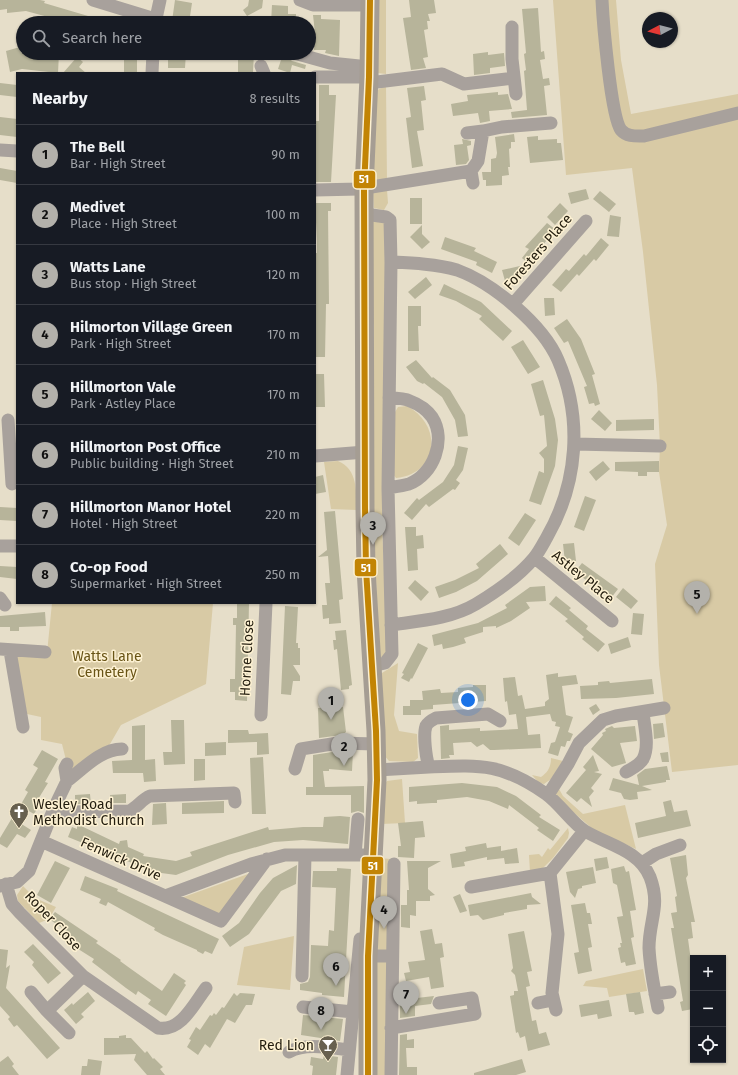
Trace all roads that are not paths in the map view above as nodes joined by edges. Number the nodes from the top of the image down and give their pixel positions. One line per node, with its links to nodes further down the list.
1 (93, 0): 6 (street)
2 (160, 0): 7 (street)
3 (300, 0): 5 (street)
4 (602, 0): 16 (street)
5 (370, 3): 12 (highway)
6 (140, 16)
7 (156, 16)
8 (512, 27): 14 (street)
9 (316, 59): 12 (street)
10 (153, 60): 11 (street)
11 (152, 72)
12 (369, 76): 13 (street); 14 (street); 22 (highway)
13 (316, 77)
14 (514, 78): 15 (street)
15 (516, 94)
16 (736, 116)
17 (551, 123): 18 (street)
18 (483, 131): 19 (street); 22 (street)
19 (467, 133)
20 (0, 150): 21 (street)
21 (16, 151)
22 (364, 188): 23 (street); 24 (highway)
23 (316, 190)
24 (365, 214): 26 (street); 32 (highway)
25 (586, 221): 27 (street, Foresters Place)
26 (391, 262): 27 (street); 28 (street)
27 (513, 304): 30 (street)
28 (389, 398): 35 (street); 35 (street)
29 (8, 420): 34 (street)
30 (575, 444): 31 (street); 38 (street)
31 (660, 446)
32 (365, 452): 33 (street); 44 (highway)
33 (316, 456)
34 (10, 484)
35 (388, 488): 41 (street)
36 (0, 546): 37 (street)
37 (16, 546)
38 (534, 558): 40 (street, Astley Place); 41 (street)
39 (266, 604): 47 (street, Horne Close)
40 (612, 621)
41 (391, 625): 44 (street)
42 (5, 650): 43 (street); 49 (street)
43 (45, 652)
44 (372, 666): 50 (highway)
45 (664, 708): 46 (street)
46 (643, 712): 56 (street); 58 (street)
47 (261, 715)
48 (500, 721): 53 (street)
49 (23, 727)
50 (376, 744): 54 (street); 55 (highway)
51 (122, 749): 57 (street)
52 (67, 764): 57 (street)
53 (429, 767): 55 (street); 58 (street)
54 (295, 768)
55 (377, 770): 67 (highway)
56 (626, 772)
57 (67, 781): 60 (street)
58 (548, 795): 62 (street)
59 (235, 802): 60 (street)
60 (55, 806): 63 (street)
61 (358, 819): 66 (street)
62 (584, 831): 69 (street); 71 (street)
63 (41, 841): 72 (street); 74 (street, Fenwick Drive)
64 (680, 845): 69 (street)
65 (305, 855): 66 (street, Fenwick Drive); 68 (street, Fenwick Drive); 79 (street)
66 (355, 855): 67 (street, Fenwick Drive)
67 (375, 855): 75 (highway)
68 (267, 859): 74 (street, Fenwick Drive); 74 (street, Fenwick Drive)
69 (642, 863): 83 (street)
70 (394, 864): 77 (street)
71 (550, 873): 73 (street); 85 (street)
72 (3, 885): 78 (street, Roper Close)
73 (471, 887)
74 (165, 896)
75 (370, 922): 76 (highway); 89 (street)
76 (368, 956): 77 (street); 91 (highway)
77 (392, 956): 90 (street)
78 (83, 976): 80 (street, Roper Close); 88 (street)
79 (302, 976)
80 (206, 988)
81 (31, 992): 88 (street)
82 (670, 992): 83 (street)
83 (655, 994): 87 (street)
84 (439, 1003): 90 (street)
85 (538, 1003)
86 (303, 1007): 89 (street)
87 (658, 1008)
88 (47, 1011): 92 (street)
89 (353, 1012): 91 (street)
90 (391, 1029): 91 (street); 97 (street)
91 (360, 1030): 93 (street); 96 (highway)
92 (69, 1033)
93 (349, 1050): 94 (street); 95 (street)
94 (289, 1052)
95 (347, 1075)
96 (368, 1075)
97 (391, 1075)

